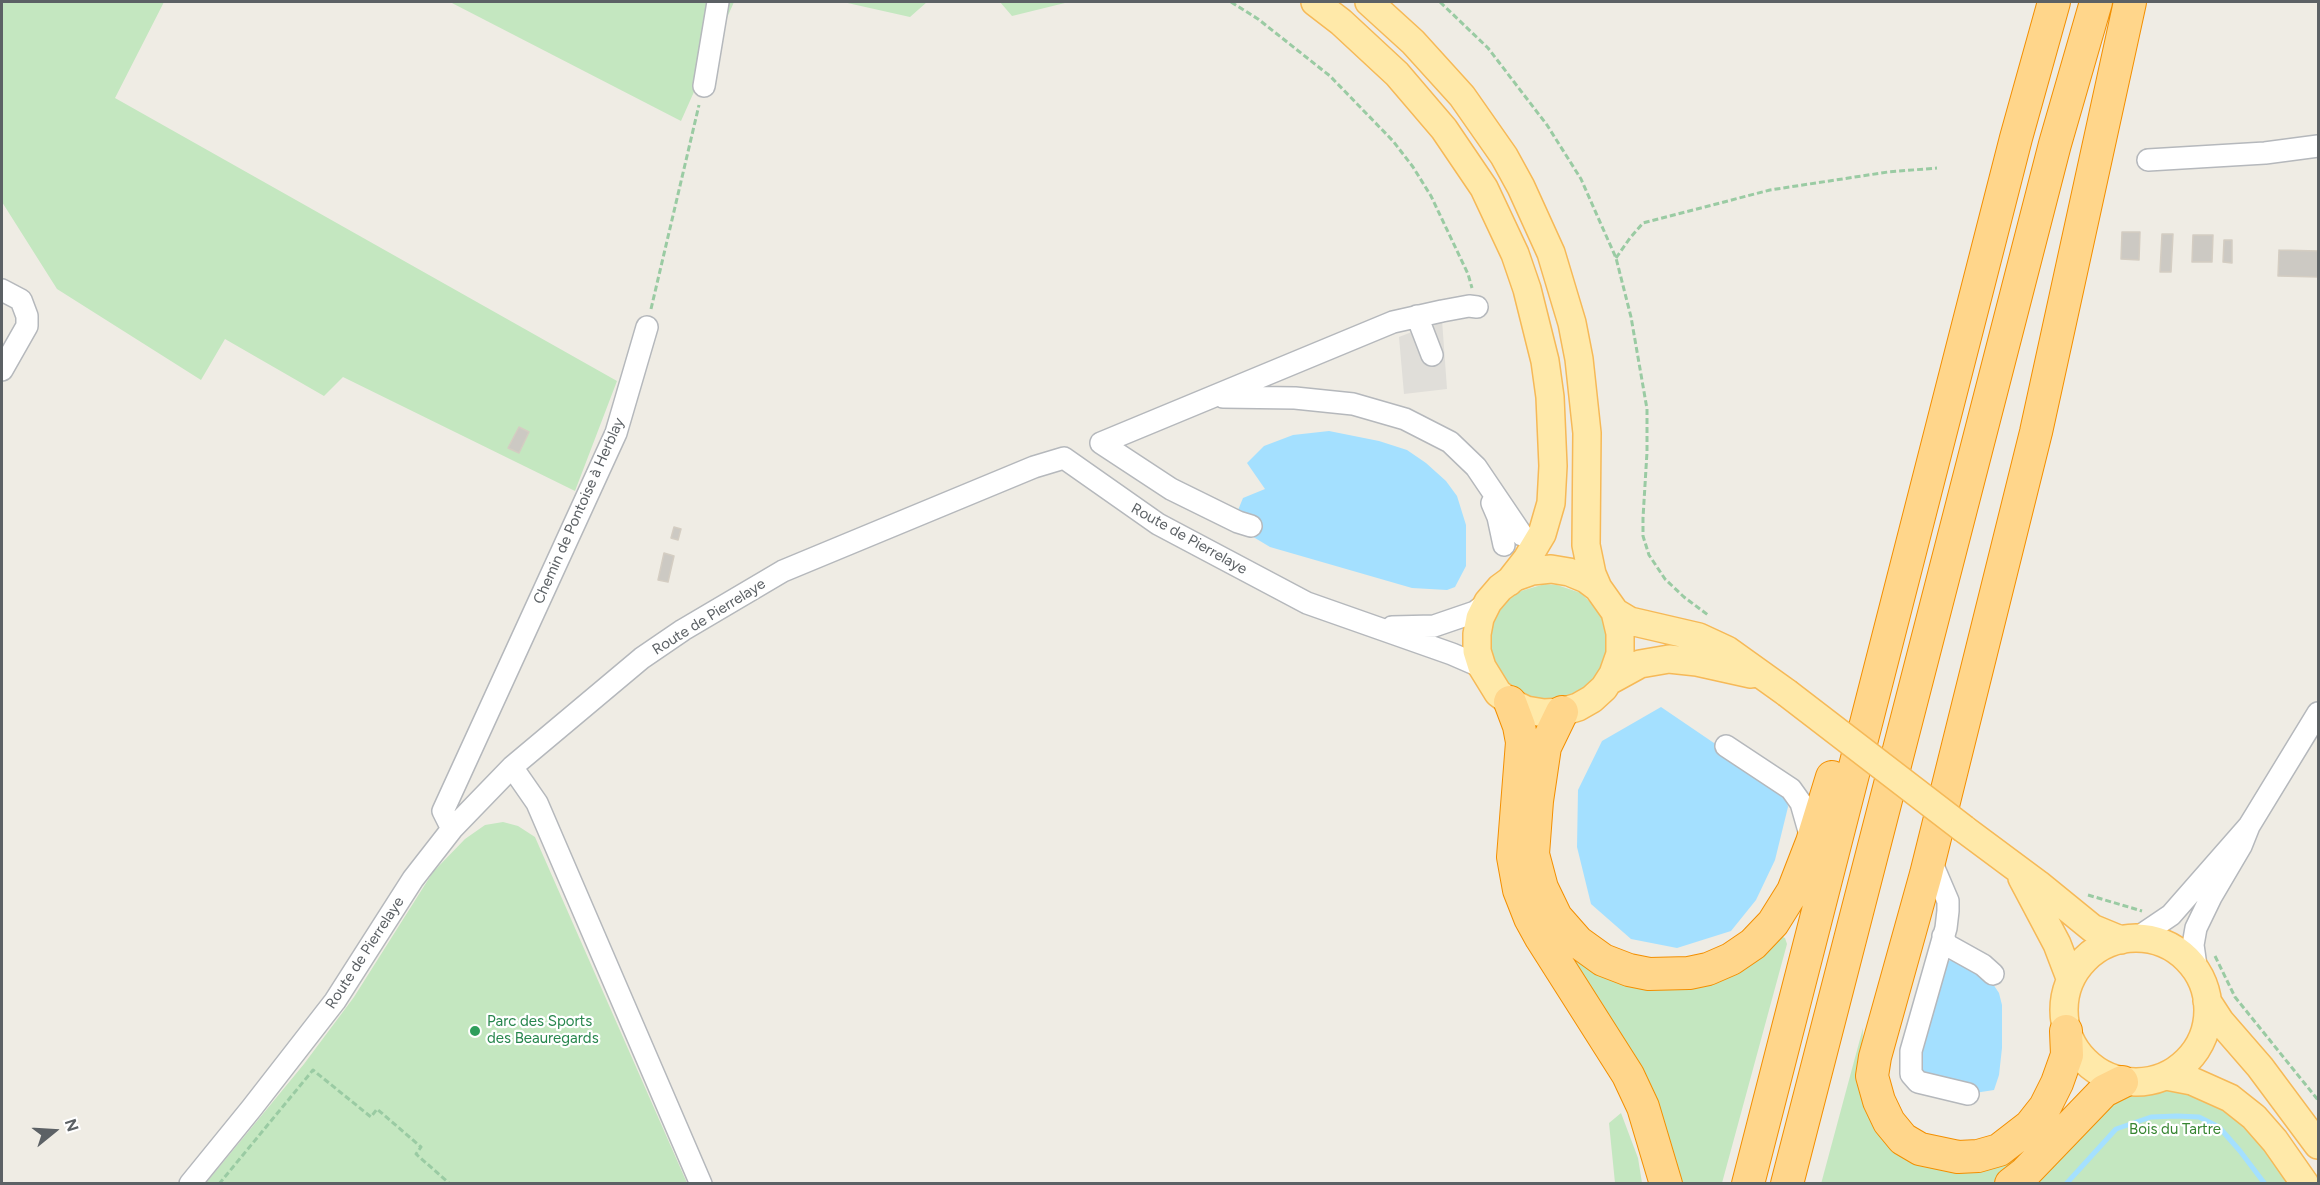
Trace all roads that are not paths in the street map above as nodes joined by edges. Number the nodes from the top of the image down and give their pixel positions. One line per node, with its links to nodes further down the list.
1 (718, 2): 7 (street)
2 (1315, 2): 20 (main road)
3 (1369, 2): 21 (main road)
4 (2054, 2): 19 (highway)
5 (2096, 2): 54 (highway)
6 (2130, 2): 36 (highway)
7 (704, 86)
8 (2319, 146): 9 (street)
9 (2148, 160)
10 (2, 290): 15 (street)
11 (1477, 307): 12 (street)
12 (1417, 316): 14 (street); 16 (street)
13 (646, 327): 34 (street, Chemin de Pontoise à Herblay)
14 (1432, 355)
15 (2, 370)
16 (1214, 397): 17 (street); 18 (street)
17 (1251, 526)
18 (1513, 540)
19 (1904, 573): 35 (highway); 53 (highway)
20 (1509, 582): 21 (main road); 22 (main road)
21 (1598, 588): 23 (main road)
22 (1488, 602): 24 (street, Route de Pierrelaye); 25 (main road)
23 (1615, 612): 26 (main road); 27 (main road)
24 (1369, 625): 25 (street, Route de Pierrelaye); 32 (street, Route de Pierrelaye)
25 (1482, 667): 28 (main road)
26 (1761, 676): 27 (main road); 37 (main road, bridge)
27 (1609, 681): 29 (main road)
28 (1510, 702): 29 (main road); 52 (highway)
29 (1562, 712): 35 (highway)
30 (2319, 713): 33 (street)
31 (1726, 746): 35 (street)
32 (512, 767): 34 (street, Route de Pierrelaye); 50 (street)
33 (2249, 826): 39 (street); 41 (street)
34 (452, 829): 51 (street, Route de Pierrelaye)
35 (1812, 842)
36 (1930, 859): 38 (street); 45 (highway)
37 (2016, 867): 39 (main road); 43 (main road)
38 (1943, 936): 40 (street); 42 (street); 48 (street)
39 (2129, 939): 41 (main road); 43 (main road)
40 (1945, 962)
41 (2197, 973): 44 (main road)
42 (1993, 974)
43 (2070, 978): 45 (main road)
44 (2207, 1001): 46 (main road); 49 (main road)
45 (2066, 1031): 47 (main road)
46 (2166, 1076): 47 (main road); 56 (main road)
47 (2122, 1082): 55 (highway)
48 (1968, 1094)
49 (2319, 1145)
50 (698, 1183)
51 (190, 1184)
52 (1666, 1184)
53 (1748, 1184)
54 (1787, 1184)
55 (2011, 1184)
56 (2305, 1184)

